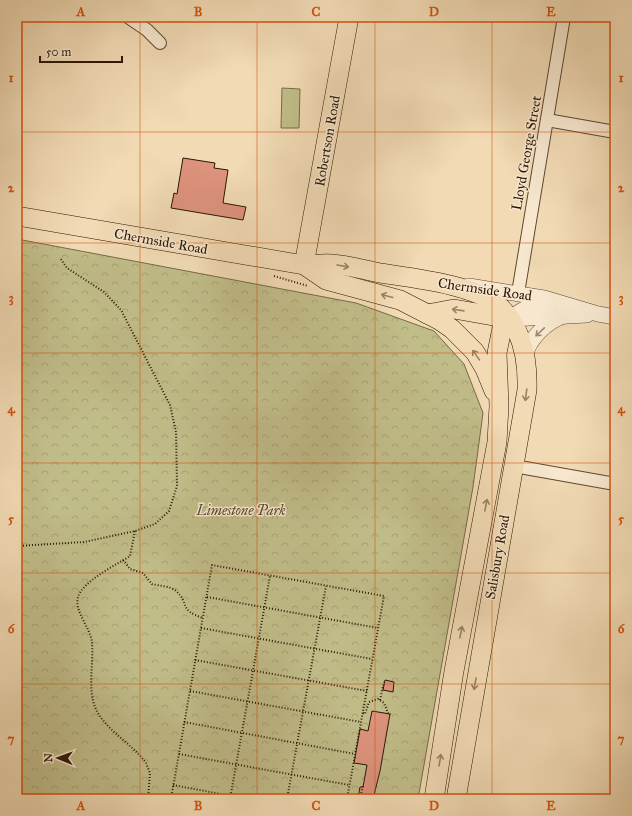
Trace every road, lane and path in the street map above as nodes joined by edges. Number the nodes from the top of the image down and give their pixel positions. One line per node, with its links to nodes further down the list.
1 (128, 17): 4 (street)
2 (349, 17): 9 (main road, Robertson Road)
3 (564, 17): 5 (street, Lloyd George Street)
4 (160, 43)
5 (548, 120): 6 (street); 11 (street, Lloyd George Street)
6 (615, 132)
7 (17, 216): 9 (main road, Chermside Road)
8 (60, 258): 21 (path)
9 (304, 265): 10 (main road, Chermside Road, one-way to 10); 13 (main road, Chermside Road, one-way to 9)
10 (434, 282): 11 (street, Chermside Road); 15 (main road, Salisbury Road)
11 (518, 294): 12 (street, Chermside Road)
12 (567, 311): 14 (street, Chermside Road); 15 (street, Chermside Road); 16 (street, one-way to 16)
13 (425, 312): 15 (main road, Chermside Road, one-way to 13); 17 (main road, Salisbury Road, one-way to 13)
14 (615, 317)
15 (510, 318): 16 (main road, Salisbury Road); 17 (main road, Salisbury Road)
16 (525, 356): 19 (main road, Salisbury Road, one-way to 19)
17 (499, 417): 18 (main road, Salisbury Road)
18 (493, 462): 19 (main road); 64 (main road, Salisbury Road, one-way to 18)
19 (514, 466): 20 (street); 65 (main road, Salisbury Road, one-way to 65)
20 (615, 484)
21 (135, 531): 22 (path); 23 (path)
22 (17, 546)
23 (123, 560): 29 (path); 58 (path)
24 (270, 576): 25 (path); 26 (path); 27 (path)
25 (326, 585): 28 (path); 31 (path)
26 (207, 597): 27 (path); 29 (path)
27 (264, 607): 28 (path); 32 (path)
28 (320, 617): 31 (path); 33 (path)
29 (203, 618): 30 (path)
30 (201, 628): 32 (path); 35 (path)
31 (378, 628): 34 (path)
32 (259, 639): 33 (path); 36 (path)
33 (314, 649): 34 (path); 37 (path)
34 (372, 659): 40 (path)
35 (195, 660): 36 (path); 39 (path)
36 (253, 670): 37 (path); 42 (path)
37 (309, 680): 40 (path); 43 (path)
38 (384, 682): 41 (path)
39 (190, 691): 42 (path); 46 (path)
40 (367, 691): 44 (path)
41 (380, 700): 44 (path); 45 (path)
42 (247, 701): 43 (path); 48 (path)
43 (303, 712): 47 (path); 49 (path)
44 (362, 713): 47 (path)
45 (391, 714)
46 (184, 722): 48 (path); 50 (path)
47 (361, 722): 51 (path)
48 (242, 733): 49 (path); 52 (path)
49 (297, 743): 51 (path); 53 (path)
50 (179, 754): 52 (path); 54 (path)
51 (355, 754): 55 (path)
52 (236, 764): 53 (path); 57 (path)
53 (292, 774): 55 (path); 61 (path)
54 (173, 785): 57 (path); 59 (path)
55 (349, 785): 62 (path)
56 (363, 786): 63 (path)
57 (230, 797): 60 (path)
58 (148, 799)
59 (171, 799)
60 (247, 799)
61 (287, 799)
62 (347, 799)
63 (360, 799)
64 (434, 799)
65 (456, 799)

